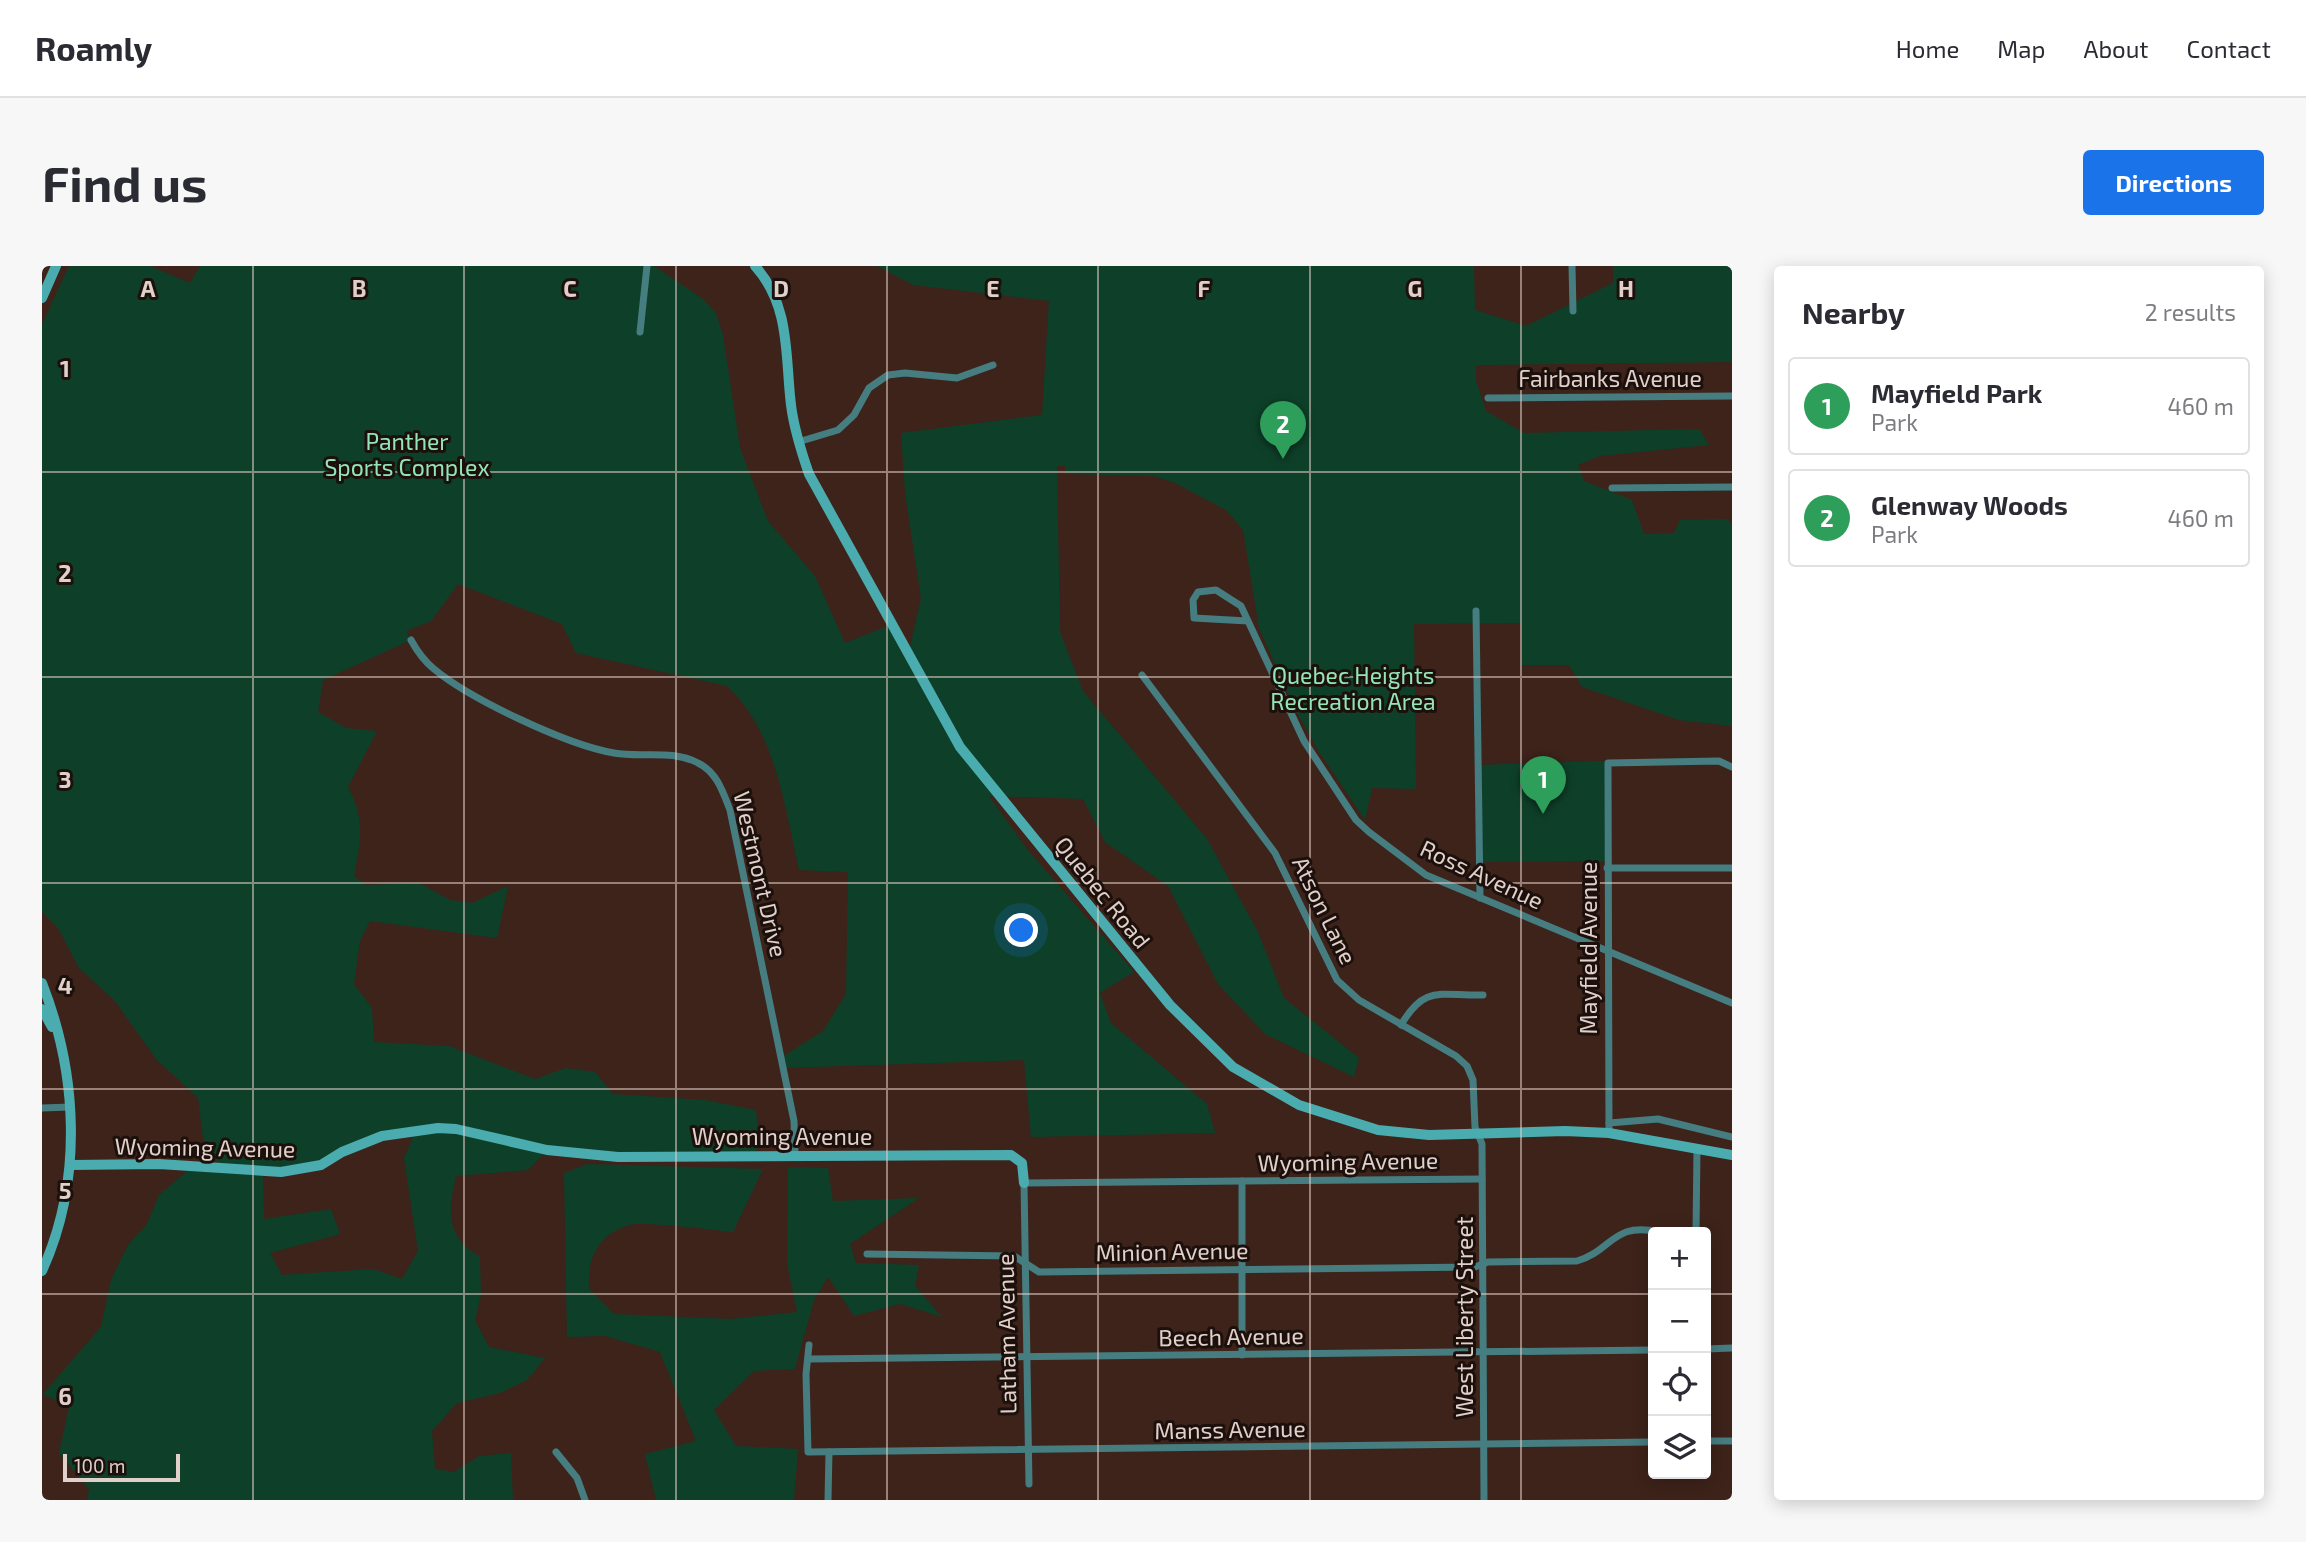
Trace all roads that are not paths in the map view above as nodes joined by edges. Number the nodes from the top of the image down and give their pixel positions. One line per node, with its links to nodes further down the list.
1 (56, 266): 5 (street)
2 (647, 266): 7 (street)
3 (755, 266): 11 (street, Quebec Road)
4 (1572, 266): 6 (street)
5 (42, 298)
6 (1573, 311)
7 (640, 332)
8 (993, 365): 11 (street)
9 (1732, 396): 10 (street, Fairbanks Avenue)
10 (1488, 398)
11 (798, 442): 32 (street, Quebec Road)
12 (1732, 487): 13 (street)
13 (1612, 488)
14 (1476, 611): 21 (street)
15 (1248, 621): 15 (street, Ross Avenue); 21 (street, Ross Avenue)
16 (411, 640): 35 (street, Westmont Drive)
17 (1142, 675): 27 (street, Atson Lane)
18 (1731, 765): 19 (street, Mayfield Avenue)
19 (1607, 868): 20 (street); 22 (street, Mayfield Avenue)
20 (1732, 869)
21 (1480, 898): 22 (street, Ross Avenue)
22 (1606, 950): 25 (street, Ross Avenue); 31 (street, Mayfield Avenue)
23 (42, 983): 28 (street)
24 (1483, 995): 27 (street)
25 (1732, 1003)
26 (42, 1009): 28 (street)
27 (1401, 1025): 32 (street, Atson Lane)
28 (58, 1038): 29 (street)
29 (70, 1107): 30 (street); 37 (street)
30 (42, 1108)
31 (1609, 1128): 32 (street, Quebec Road); 33 (street, Quebec Road); 34 (street, Quebec Road)
32 (1478, 1134): 38 (street, West Liberty Street)
33 (1732, 1137)
34 (1697, 1148): 36 (street, Quebec Road); 41 (street)
35 (795, 1155): 37 (street, Wyoming Avenue); 40 (street, Wyoming Avenue)
36 (1732, 1155)
37 (71, 1165): 47 (street)
38 (1482, 1179): 39 (street, Wyoming Avenue); 45 (street, West Liberty Street)
39 (1242, 1181): 40 (street, Wyoming Avenue); 46 (street)
40 (1024, 1183): 44 (street, Latham Avenue)
41 (1696, 1227)
42 (1648, 1230): 45 (street, Minion Avenue)
43 (867, 1254): 44 (street, Minion Avenue)
44 (1025, 1261): 46 (street, Minion Avenue); 54 (street, Latham Avenue)
45 (1483, 1265): 46 (street, Minion Avenue); 52 (street, West Liberty Street)
46 (1242, 1270): 53 (street)
47 (42, 1271)
48 (809, 1345): 55 (street)
49 (1732, 1348): 50 (street)
50 (1711, 1349)
51 (1648, 1350): 52 (street, Beech Avenue)
52 (1484, 1352): 53 (street, Beech Avenue); 59 (street, West Liberty Street)
53 (1242, 1355): 54 (street, Beech Avenue)
54 (1026, 1357): 55 (street, Beech Avenue); 60 (street, Latham Avenue)
55 (809, 1359): 62 (street, Manss Avenue)
56 (1711, 1441): 57 (street)
57 (1732, 1441)
58 (1648, 1442): 59 (street, Manss Avenue)
59 (1484, 1445): 60 (street, Manss Avenue); 66 (street, West Liberty Street)
60 (1027, 1451): 62 (street, Manss Avenue); 63 (street, Latham Avenue)
61 (556, 1452): 64 (street)
62 (829, 1452): 65 (street)
63 (1029, 1484)
64 (585, 1500)
65 (828, 1500)
66 (1484, 1500)

